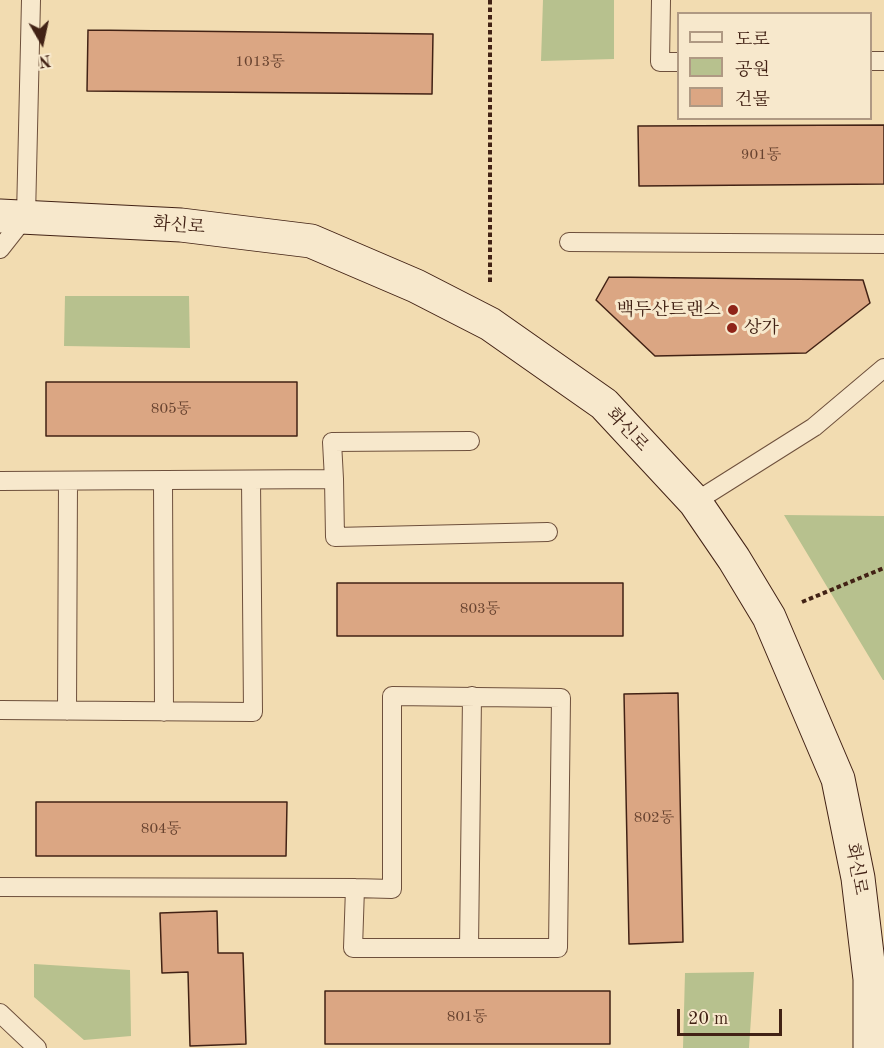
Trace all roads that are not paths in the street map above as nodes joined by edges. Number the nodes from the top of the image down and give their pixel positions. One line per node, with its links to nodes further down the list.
1 (31, 0): 4 (lane)
2 (661, 0): 3 (lane)
3 (677, 62)
4 (13, 216): 7 (lane); 15 (main road, 화신로)
5 (569, 242): 6 (lane)
6 (884, 244)
7 (0, 249)
8 (884, 368): 15 (lane)
9 (470, 441): 11 (lane)
10 (251, 480): 11 (lane); 14 (lane); 20 (lane)
11 (334, 480): 16 (lane)
12 (0, 481): 13 (lane)
13 (68, 481): 14 (lane); 19 (lane)
14 (163, 481): 20 (lane)
15 (695, 502): 26 (main road, 화신로)
16 (548, 532)
17 (472, 696): 22 (lane); 23 (lane); 23 (lane)
18 (0, 710): 19 (lane)
19 (67, 711): 20 (lane)
20 (164, 711)
21 (0, 887): 22 (lane)
22 (355, 888): 23 (lane)
23 (469, 948)
24 (0, 1013): 25 (lane)
25 (37, 1048)
26 (870, 1048)

